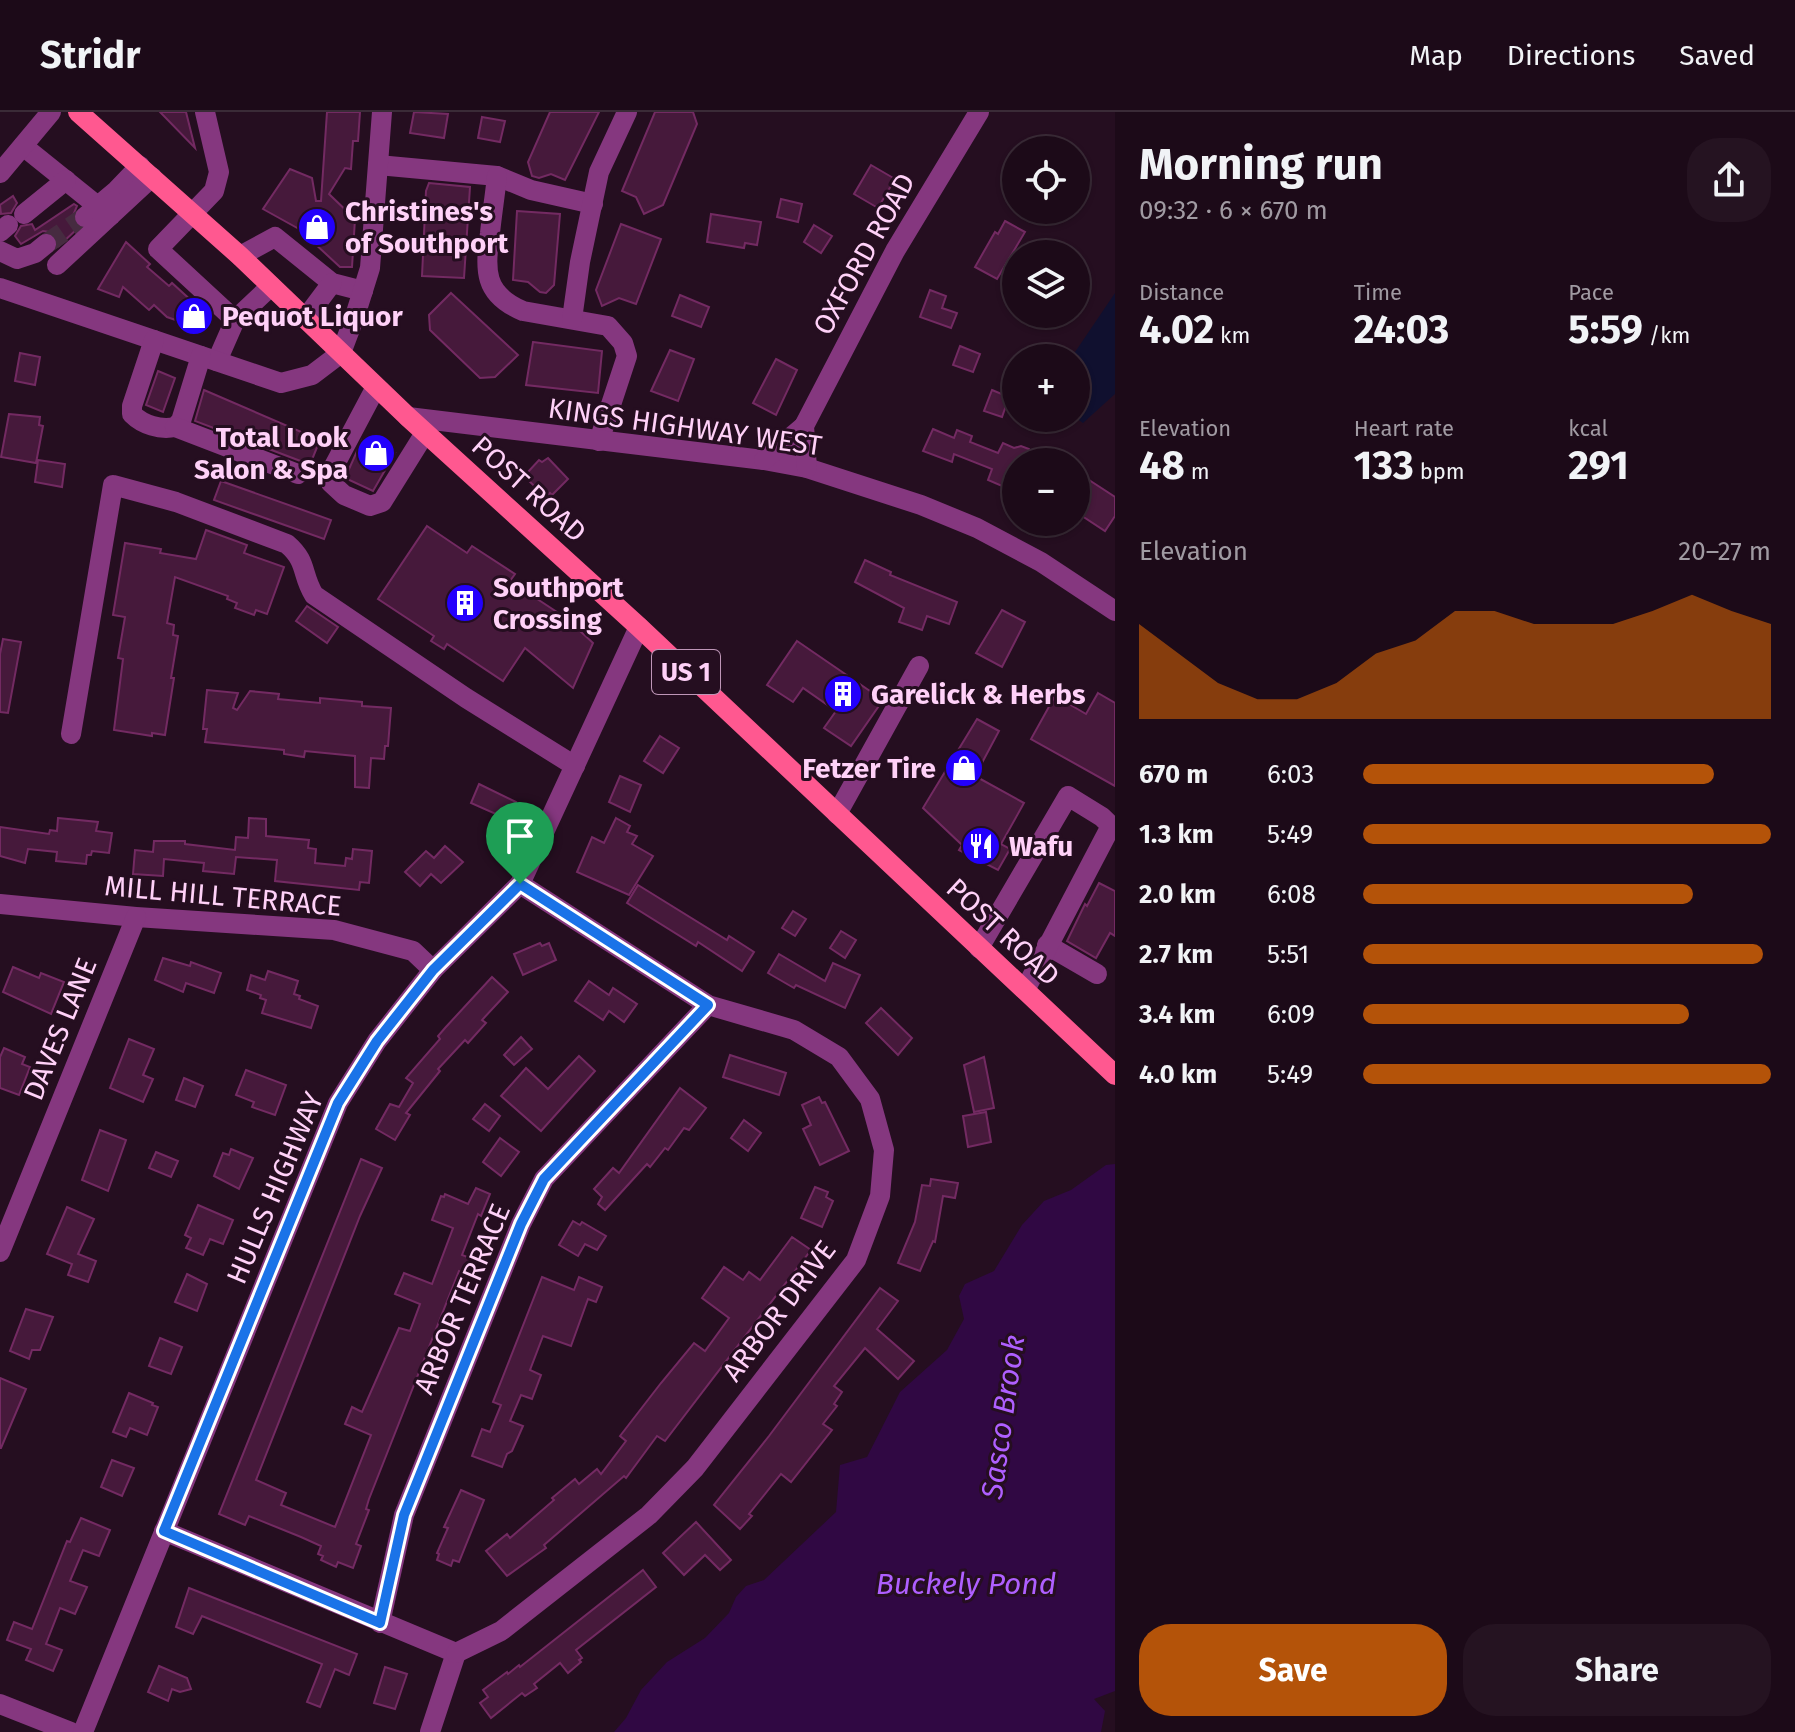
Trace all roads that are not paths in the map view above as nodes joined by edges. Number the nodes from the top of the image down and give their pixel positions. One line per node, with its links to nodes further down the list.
1 (51, 112): 7 (street)
2 (78, 112): 9 (main road, POST ROAD / US 1)
3 (205, 112): 15 (street)
4 (382, 112): 8 (street)
5 (627, 112): 13 (street)
6 (979, 112): 33 (street, OXFORD ROAD)
7 (23, 146): 10 (street); 12 (street)
8 (378, 165): 11 (street); 24 (street)
9 (146, 172): 14 (street); 15 (main road, POST ROAD / US 1)
10 (0, 173)
11 (497, 176): 13 (street); 26 (street)
12 (66, 180): 14 (street); 16 (street)
13 (593, 204): 26 (street)
14 (98, 213): 20 (street)
15 (192, 214): 19 (main road, POST ROAD / US 1); 27 (street)
16 (11, 223)
17 (46, 244): 18 (street)
18 (0, 251)
19 (240, 256): 21 (street); 22 (main road, POST ROAD / US 1)
20 (57, 265)
21 (332, 283): 24 (street); 25 (street)
22 (271, 286): 25 (main road, POST ROAD / US 1); 27 (street)
23 (0, 288): 28 (street)
24 (363, 291): 29 (street)
25 (305, 319): 29 (main road, POST ROAD / US 1)
26 (572, 319): 36 (street)
27 (235, 320): 30 (street)
28 (154, 340): 30 (street); 34 (street)
29 (341, 353): 30 (street); 31 (main road, POST ROAD / US 1)
30 (209, 358): 34 (street)
31 (376, 387): 32 (main road, POST ROAD / US 1); 35 (street)
32 (408, 417): 35 (main road, POST ROAD / US 1); 36 (street, KINGS HIGHWAY WEST)
33 (804, 426): 37 (street, OXFORD ROAD); 38 (street)
34 (175, 427): 39 (street)
35 (425, 433): 41 (main road, POST ROAD / US 1)
36 (599, 441): 37 (street, KINGS HIGHWAY WEST)
37 (764, 460): 38 (street, KINGS HIGHWAY WEST)
38 (807, 468): 40 (street, KINGS HIGHWAY WEST)
39 (298, 474)
40 (1115, 611)
41 (639, 627): 44 (street, HULLS HIGHWAY); 45 (main road, POST ROAD / US 1)
42 (919, 666): 45 (street)
43 (71, 734): 44 (street)
44 (575, 766): 46 (street, HULLS HIGHWAY)
45 (837, 814): 50 (main road, POST ROAD / US 1)
46 (520, 884): 51 (street, HULLS HIGHWAY); 54 (street, ARBOR DRIVE)
47 (0, 904): 48 (street, MILL HILL TERRACE)
48 (136, 917): 51 (street, MILL HILL TERRACE); 56 (street, DAVES LANE)
49 (1047, 945): 50 (street); 52 (street); 53 (street)
50 (979, 948): 53 (main road, POST ROAD / US 1)
51 (433, 970): 57 (street, HULLS HIGHWAY)
52 (1097, 974)
53 (1025, 990): 55 (main road, POST ROAD / US 1)
54 (708, 1005): 58 (street, ARBOR TERRACE); 59 (street, ARBOR DRIVE)
55 (1115, 1075)
56 (0, 1252)
57 (164, 1531): 58 (street); 62 (street, HULLS HIGHWAY)
58 (380, 1623): 59 (street)
59 (456, 1653): 63 (street)
60 (0, 1704): 61 (street)
61 (71, 1732)
62 (83, 1732)
63 (430, 1732)

